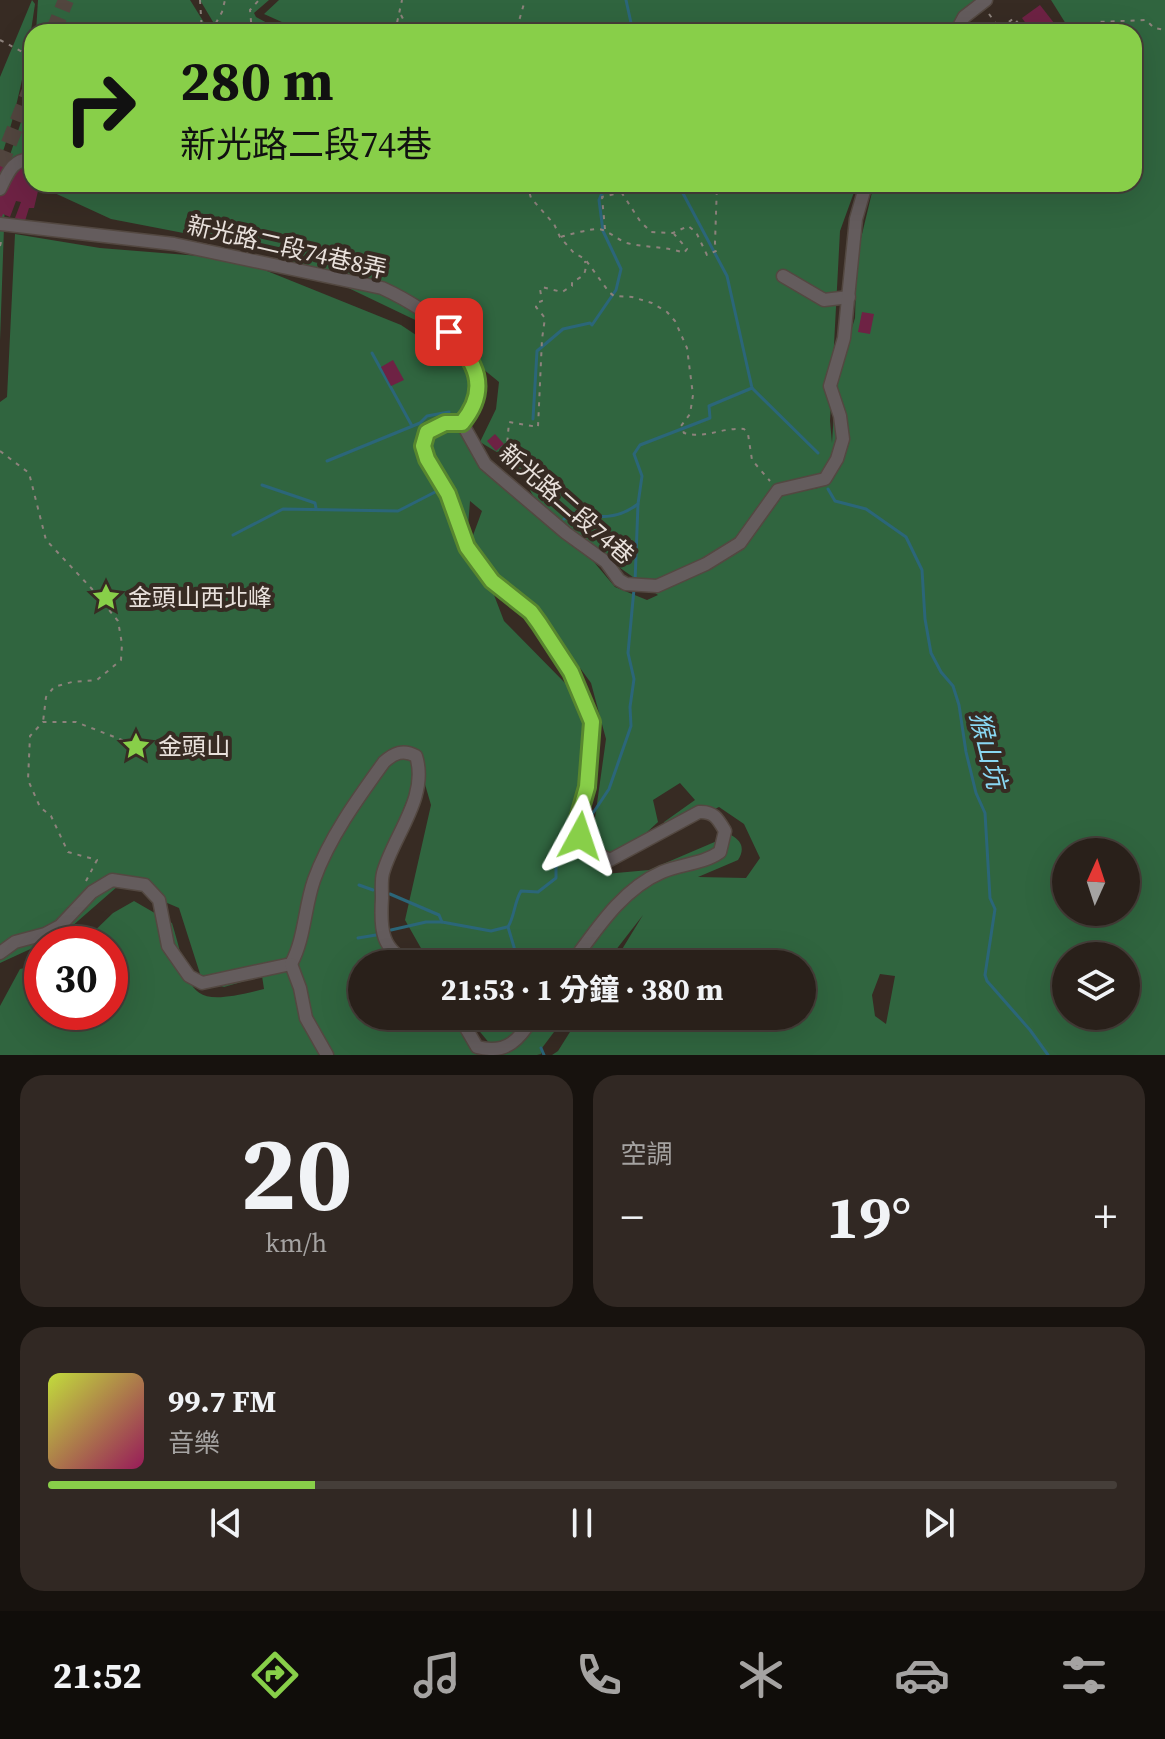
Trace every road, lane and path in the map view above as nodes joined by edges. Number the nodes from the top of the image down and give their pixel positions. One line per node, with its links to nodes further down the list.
1 (200, 0): 8 (path)
2 (225, 0): 9 (path)
3 (259, 0): 10 (path)
4 (402, 0): 7 (path)
5 (525, 0): 13 (path)
6 (984, 2): 14 (street); 15 (path)
7 (400, 14): 11 (path); 12 (path)
8 (202, 24)
9 (215, 24)
10 (251, 24)
11 (397, 24)
12 (406, 24)
13 (515, 24)
14 (960, 24)
15 (997, 24)
16 (1094, 24): 17 (path)
17 (1165, 30)
18 (0, 40): 19 (path)
19 (24, 53)
20 (24, 159): 21 (street)
21 (0, 189)
22 (529, 192): 29 (path)
23 (620, 192): 27 (path); 28 (path)
24 (717, 192): 28 (path)
25 (864, 192): 32 (street)
26 (0, 224): 33 (street, 新光路二段74巷8弄)
27 (603, 230): 28 (path); 29 (path)
28 (673, 233)
29 (560, 237): 30 (path)
30 (585, 259): 35 (path); 36 (path)
31 (783, 276): 32 (street)
32 (849, 297): 36 (street)
33 (462, 423): 35 (street, 新光路二段74巷); 41 (street)
34 (0, 451): 37 (path)
35 (494, 473): 36 (street, 新光路二段74巷)
36 (778, 490)
37 (43, 722): 38 (path); 39 (path)
38 (135, 745)
39 (89, 886)
40 (389, 950): 43 (street)
41 (581, 950)
42 (0, 953): 43 (street)
43 (291, 964): 46 (street)
44 (467, 1030): 45 (street)
45 (526, 1030)
46 (327, 1055)

